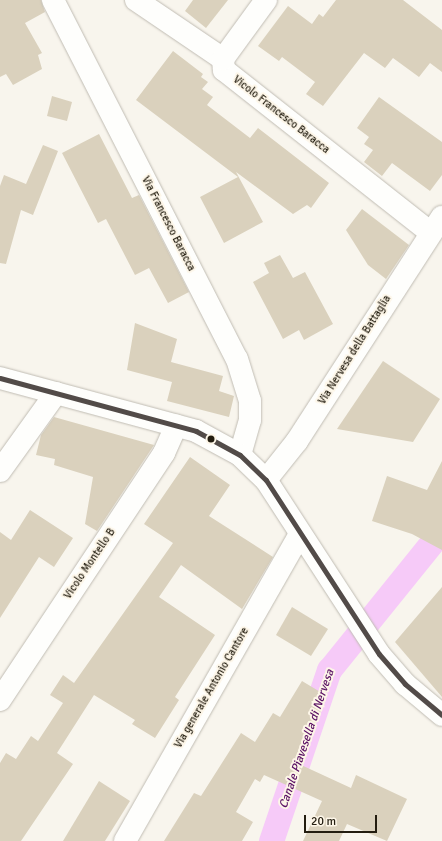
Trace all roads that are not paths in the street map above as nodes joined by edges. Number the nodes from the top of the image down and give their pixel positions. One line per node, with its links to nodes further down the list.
1 (53, 0): 9 (street, Via Francesco Baracca)
2 (136, 0): 4 (street, Vicolo Francesco Baracca)
3 (266, 0): 4 (street)
4 (223, 59): 5 (street, Vicolo Francesco Baracca)
5 (436, 224): 11 (street, Via Nervesa della Battaglia)
6 (0, 378): 7 (street)
7 (56, 393): 8 (street); 10 (street)
8 (176, 426): 9 (street); 13 (street, Vicolo Montello B)
9 (240, 455): 11 (street)
10 (0, 470)
11 (266, 480): 12 (street)
12 (300, 534): 14 (street); 15 (street, Via generale Antonio Cantore)
13 (0, 700)
14 (442, 715)
15 (125, 841)

